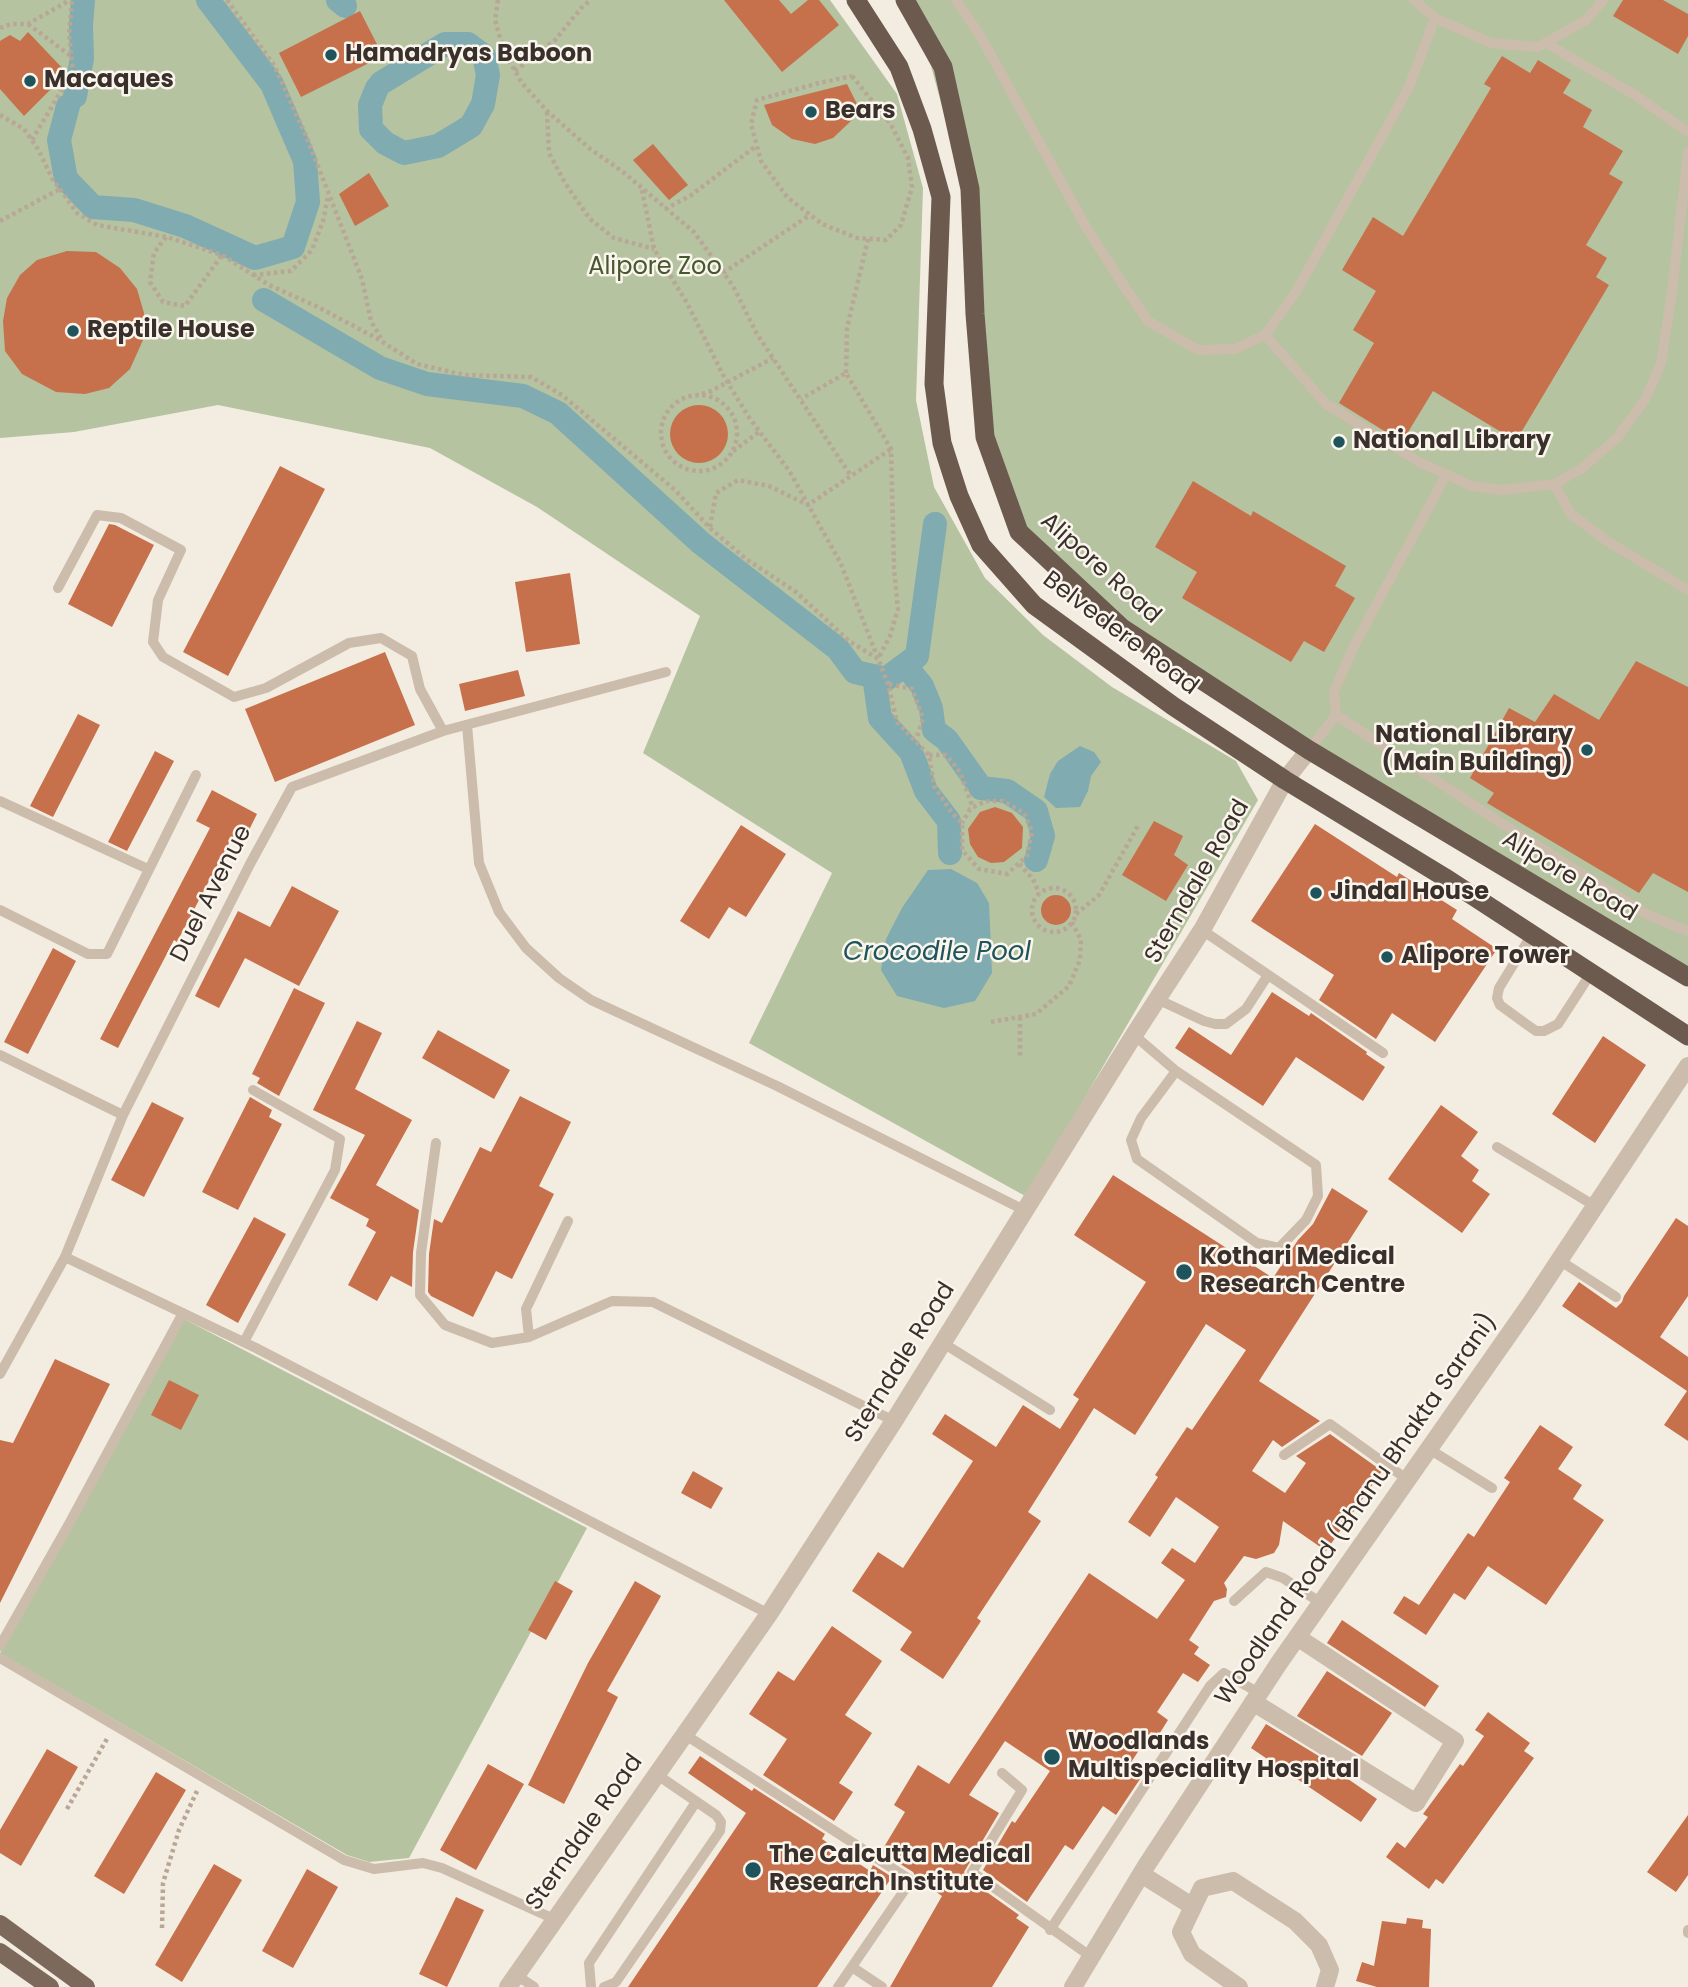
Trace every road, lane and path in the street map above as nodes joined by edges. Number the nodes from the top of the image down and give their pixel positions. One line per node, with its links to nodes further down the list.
1 (71, 0): 11 (path); 14 (path)
2 (228, 0): 26 (path)
3 (498, 0): 15 (path)
4 (591, 0): 15 (path)
5 (856, 0): 63 (highway, Belvedere Road)
6 (905, 0): 60 (highway, Alipore Road)
7 (956, 0): 36 (lane)
8 (1413, 0): 10 (lane)
9 (1603, 0): 13 (lane)
10 (1435, 18): 13 (lane); 36 (lane)
11 (28, 24): 12 (path); 14 (path)
12 (0, 28)
13 (1546, 43): 20 (lane)
14 (72, 57): 21 (path)
15 (515, 71): 16 (path)
16 (547, 111): 25 (path); 32 (path)
17 (0, 115): 18 (path)
18 (8, 120): 19 (path); 21 (path)
19 (0, 125)
20 (1688, 132)
21 (32, 140): 24 (path)
22 (756, 146): 27 (path); 28 (path); 31 (path)
23 (1688, 152): 48 (lane)
24 (60, 189): 29 (path); 30 (path)
25 (642, 190): 27 (path); 32 (path)
26 (328, 194): 35 (path); 37 (path)
27 (666, 209): 34 (path)
28 (810, 215): 31 (path); 34 (path)
29 (0, 221)
30 (167, 237): 33 (path); 33 (path)
31 (868, 239): 39 (path)
32 (654, 249): 40 (path)
33 (222, 255): 35 (path)
34 (723, 273): 38 (path)
35 (252, 275): 37 (path)
36 (1265, 335): 46 (lane)
37 (384, 344): 50 (path)
38 (772, 358): 40 (path); 42 (path)
39 (846, 373): 42 (path); 44 (path)
40 (729, 382): 41 (path); 43 (path)
41 (697, 395): 45 (path); 45 (path)
42 (801, 400): 47 (path)
43 (759, 432): 45 (path); 49 (path)
44 (891, 449): 47 (path); 53 (path)
45 (732, 452)
46 (1446, 475): 48 (lane); 56 (lane)
47 (850, 476): 49 (path)
48 (1554, 484): 52 (lane)
49 (808, 505): 50 (path); 53 (path)
50 (710, 528): 53 (path)
51 (58, 588): 58 (lane)
52 (1688, 590)
53 (878, 659): 55 (path)
54 (666, 672): 57 (lane, Duel Avenue)
55 (888, 684): 59 (path); 59 (path)
56 (1336, 715): 60 (lane); 75 (lane)
57 (467, 725): 58 (lane, Duel Avenue); 95 (lane)
58 (443, 732): 91 (lane, Duel Avenue)
59 (916, 740): 61 (path)
60 (1310, 750): 63 (street, Sterndale Road); 79 (highway, Alipore Road)
61 (929, 755): 65 (path); 66 (path)
62 (196, 775): 69 (lane)
63 (1285, 780): 74 (street, Sterndale Road); 76 (highway, Belvedere Road)
64 (0, 801): 69 (lane)
65 (973, 808): 66 (path); 68 (path)
66 (962, 823): 68 (path)
67 (1139, 824): 72 (path)
68 (1018, 864): 70 (path)
69 (148, 869): 71 (lane)
70 (1039, 893): 72 (path); 73 (path)
71 (0, 910)
72 (1075, 915): 73 (path)
73 (1072, 922): 81 (path)
74 (1202, 930): 78 (lane); 80 (street, Sterndale Road)
75 (1688, 931)
76 (1532, 934): 77 (highway, Belvedere Road); 77 (lane)
77 (1591, 973): 84 (highway, Belvedere Road)
78 (1268, 975): 80 (lane); 85 (lane)
79 (1688, 977)
80 (1157, 999): 83 (street, Sterndale Road)
81 (1020, 1017): 82 (path); 87 (path)
82 (991, 1022)
83 (1134, 1035): 89 (lane); 95 (street, Sterndale Road)
84 (1688, 1036)
85 (1383, 1053)
86 (0, 1055): 91 (lane)
87 (1020, 1057)
88 (1688, 1066): 94 (street, Woodland Road (Bhanu Bhakta Sarani))
89 (1176, 1071): 89 (lane)
90 (253, 1090): 102 (lane)
91 (123, 1115): 97 (lane, Duel Avenue)
92 (436, 1143): 101 (lane)
93 (1497, 1147): 94 (lane)
94 (1595, 1206): 98 (street, Woodland Road (Bhanu Bhakta Sarani))
95 (1026, 1211): 103 (street, Sterndale Road)
96 (568, 1222): 101 (lane)
97 (65, 1257): 100 (lane); 104 (lane, Duel Avenue)
98 (1559, 1260): 99 (lane); 107 (street, Woodland Road (Bhanu Bhakta Sarani))
99 (1616, 1297)
100 (183, 1313): 102 (lane); 115 (lane)
101 (529, 1337): 106 (lane)
102 (244, 1342): 113 (lane)
103 (943, 1343): 105 (lane); 106 (street, Sterndale Road)
104 (0, 1374)
105 (1050, 1410)
106 (894, 1421): 113 (street, Sterndale Road)
107 (1429, 1450): 109 (street, Woodland Road (Bhanu Bhakta Sarani)); 110 (lane)
108 (1284, 1455): 109 (lane)
109 (1408, 1480): 112 (street, Woodland Road (Bhanu Bhakta Sarani))
110 (1492, 1488)
111 (1234, 1601): 112 (lane)
112 (1321, 1603): 114 (street, Woodland Road (Bhanu Bhakta Sarani))
113 (769, 1614): 119 (street, Sterndale Road)
114 (1297, 1637): 117 (street, Woodland Road (Bhanu Bhakta Sarani)); 117 (street)
115 (0, 1646)
116 (0, 1658): 118 (lane)
117 (1256, 1697): 125 (street, Woodland Road (Bhanu Bhakta Sarani)); 130 (lane)
118 (115, 1726): 122 (lane); 124 (path)
119 (684, 1734): 121 (street, Sterndale Road); 133 (lane)
120 (1002, 1773): 130 (lane)
121 (656, 1774): 123 (lane); 127 (street, Sterndale Road)
122 (203, 1778): 127 (lane); 129 (path)
123 (695, 1802): 138 (lane); 139 (lane)
124 (67, 1809)
125 (1141, 1874): 126 (street); 132 (street, Woodland Road (Bhanu Bhakta Sarani))
126 (1192, 1906): 143 (street); 144 (street)
127 (554, 1919): 134 (street, Sterndale Road)
128 (0, 1924): 136 (main road)
129 (162, 1928)
130 (1050, 1930): 132 (lane)
131 (0, 1952): 135 (main road)
132 (1090, 1956): 142 (street, Woodland Road (Bhanu Bhakta Sarani))
133 (852, 1967): 140 (lane); 141 (lane)
134 (512, 1981): 137 (lane)
135 (50, 1987)
136 (86, 1987)
137 (534, 1987)
138 (591, 1987)
139 (604, 1987)
140 (838, 1987)
141 (882, 1987)
142 (1073, 1987)
143 (1239, 1987)
144 (1325, 1987)

